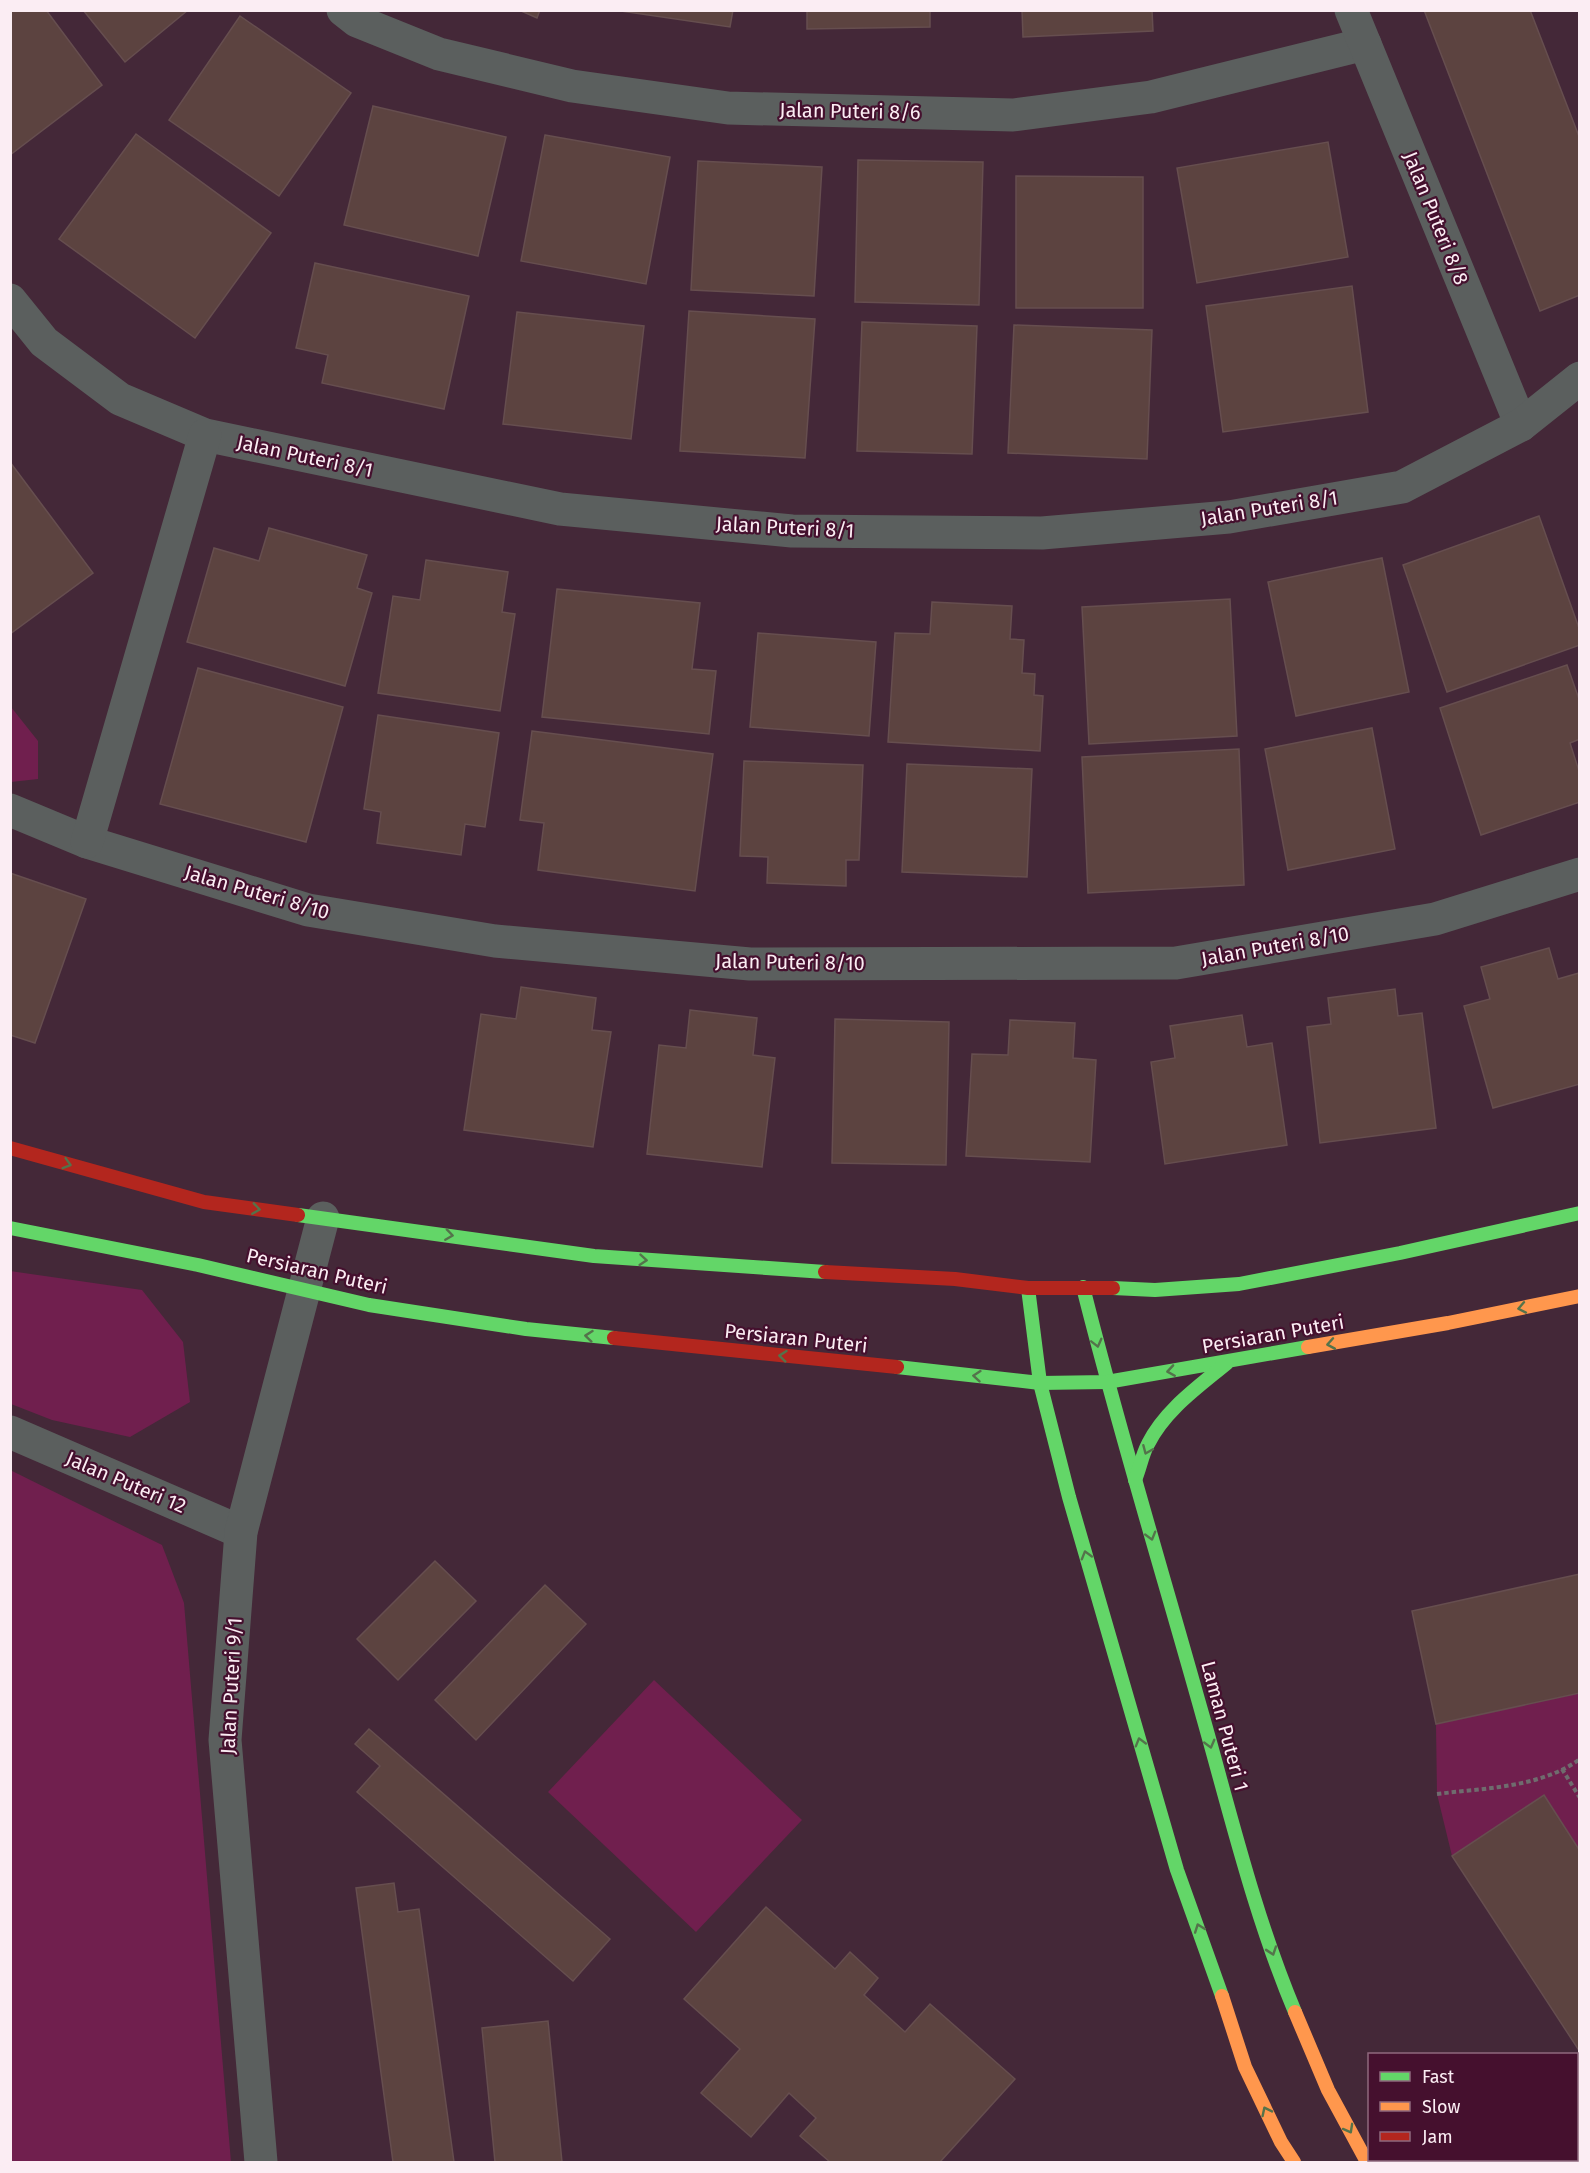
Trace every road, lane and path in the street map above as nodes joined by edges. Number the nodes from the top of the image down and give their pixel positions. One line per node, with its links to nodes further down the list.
1 (343, 10): 3 (street, Jalan Puteri 8/6)
2 (1351, 10): 3 (street, Jalan Puteri 8/8)
3 (1365, 44): 6 (street, Jalan Puteri 8/8)
4 (10, 300): 7 (street, Jalan Puteri 8/1)
5 (1580, 378): 6 (street, Jalan Puteri 8/1)
6 (1521, 425): 7 (street, Jalan Puteri 8/1)
7 (205, 435): 9 (street)
8 (10, 810): 9 (street, Jalan Puteri 8/10)
9 (87, 842): 10 (street, Jalan Puteri 8/10)
10 (1580, 874)
11 (10, 1148): 13 (main road, one-way to 13)
12 (1580, 1213): 15 (main road)
13 (323, 1218): 16 (main road, one-way to 16); 17 (street, Jalan Puteri 9/1)
14 (10, 1228): 17 (main road, Persiaran Puteri)
15 (1083, 1287): 16 (main road); 20 (main road, Laman Puteri 1, one-way to 20)
16 (1028, 1288): 21 (main road)
17 (304, 1289): 21 (main road, Persiaran Puteri, one-way to 17); 24 (street, Jalan Puteri 9/1)
18 (1580, 1296): 19 (main road, Persiaran Puteri, one-way to 19)
19 (1228, 1361): 20 (main road, Persiaran Puteri, one-way to 20); 23 (main road, one-way to 23)
20 (1107, 1382): 21 (main road, Persiaran Puteri); 23 (main road, Laman Puteri 1)
21 (1040, 1383): 30 (main road, one-way to 21)
22 (10, 1432): 24 (street, Jalan Puteri 12)
23 (1135, 1480): 31 (main road, Laman Puteri 1, one-way to 31)
24 (241, 1532): 29 (street, Jalan Puteri 9/1)
25 (1580, 1759): 26 (path)
26 (1562, 1769): 27 (path); 28 (path)
27 (1437, 1794)
28 (1580, 1798)
29 (261, 2163)
30 (1294, 2163)
31 (1367, 2163)

